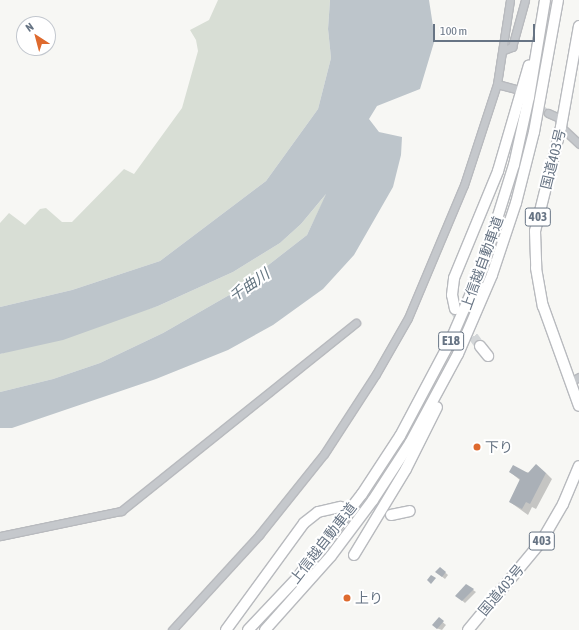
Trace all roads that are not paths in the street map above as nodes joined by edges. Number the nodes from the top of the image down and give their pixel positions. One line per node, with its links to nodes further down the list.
1 (510, 0): 7 (street)
2 (525, 0): 7 (street)
3 (542, 0): 14 (highway)
4 (546, 0): 28 (highway, 上信越自動車道 / E18)
5 (558, 0): 13 (highway, 上信越自動車道 / E18)
6 (579, 26): 11 (highway, 国道403号 / 403)
7 (504, 50): 8 (street)
8 (497, 84): 9 (street); 26 (street)
9 (516, 89)
10 (548, 113): 11 (street)
11 (561, 127): 12 (street); 18 (highway, 国道403号 / 403)
12 (579, 144)
13 (479, 308): 25 (highway); 29 (highway, 上信越自動車道 / E18)
14 (455, 309)
15 (356, 323): 24 (street)
16 (480, 346): 17 (highway)
17 (488, 356)
18 (576, 379): 19 (highway, 国道403号 / 403)
19 (579, 406)
20 (579, 466): 30 (highway, 国道403号 / 403)
21 (340, 507): 27 (highway)
22 (410, 510): 23 (highway)
23 (391, 515)
24 (0, 536)
25 (354, 555)
26 (172, 630)
27 (226, 630)
28 (248, 630)
29 (265, 630)
30 (468, 630)

